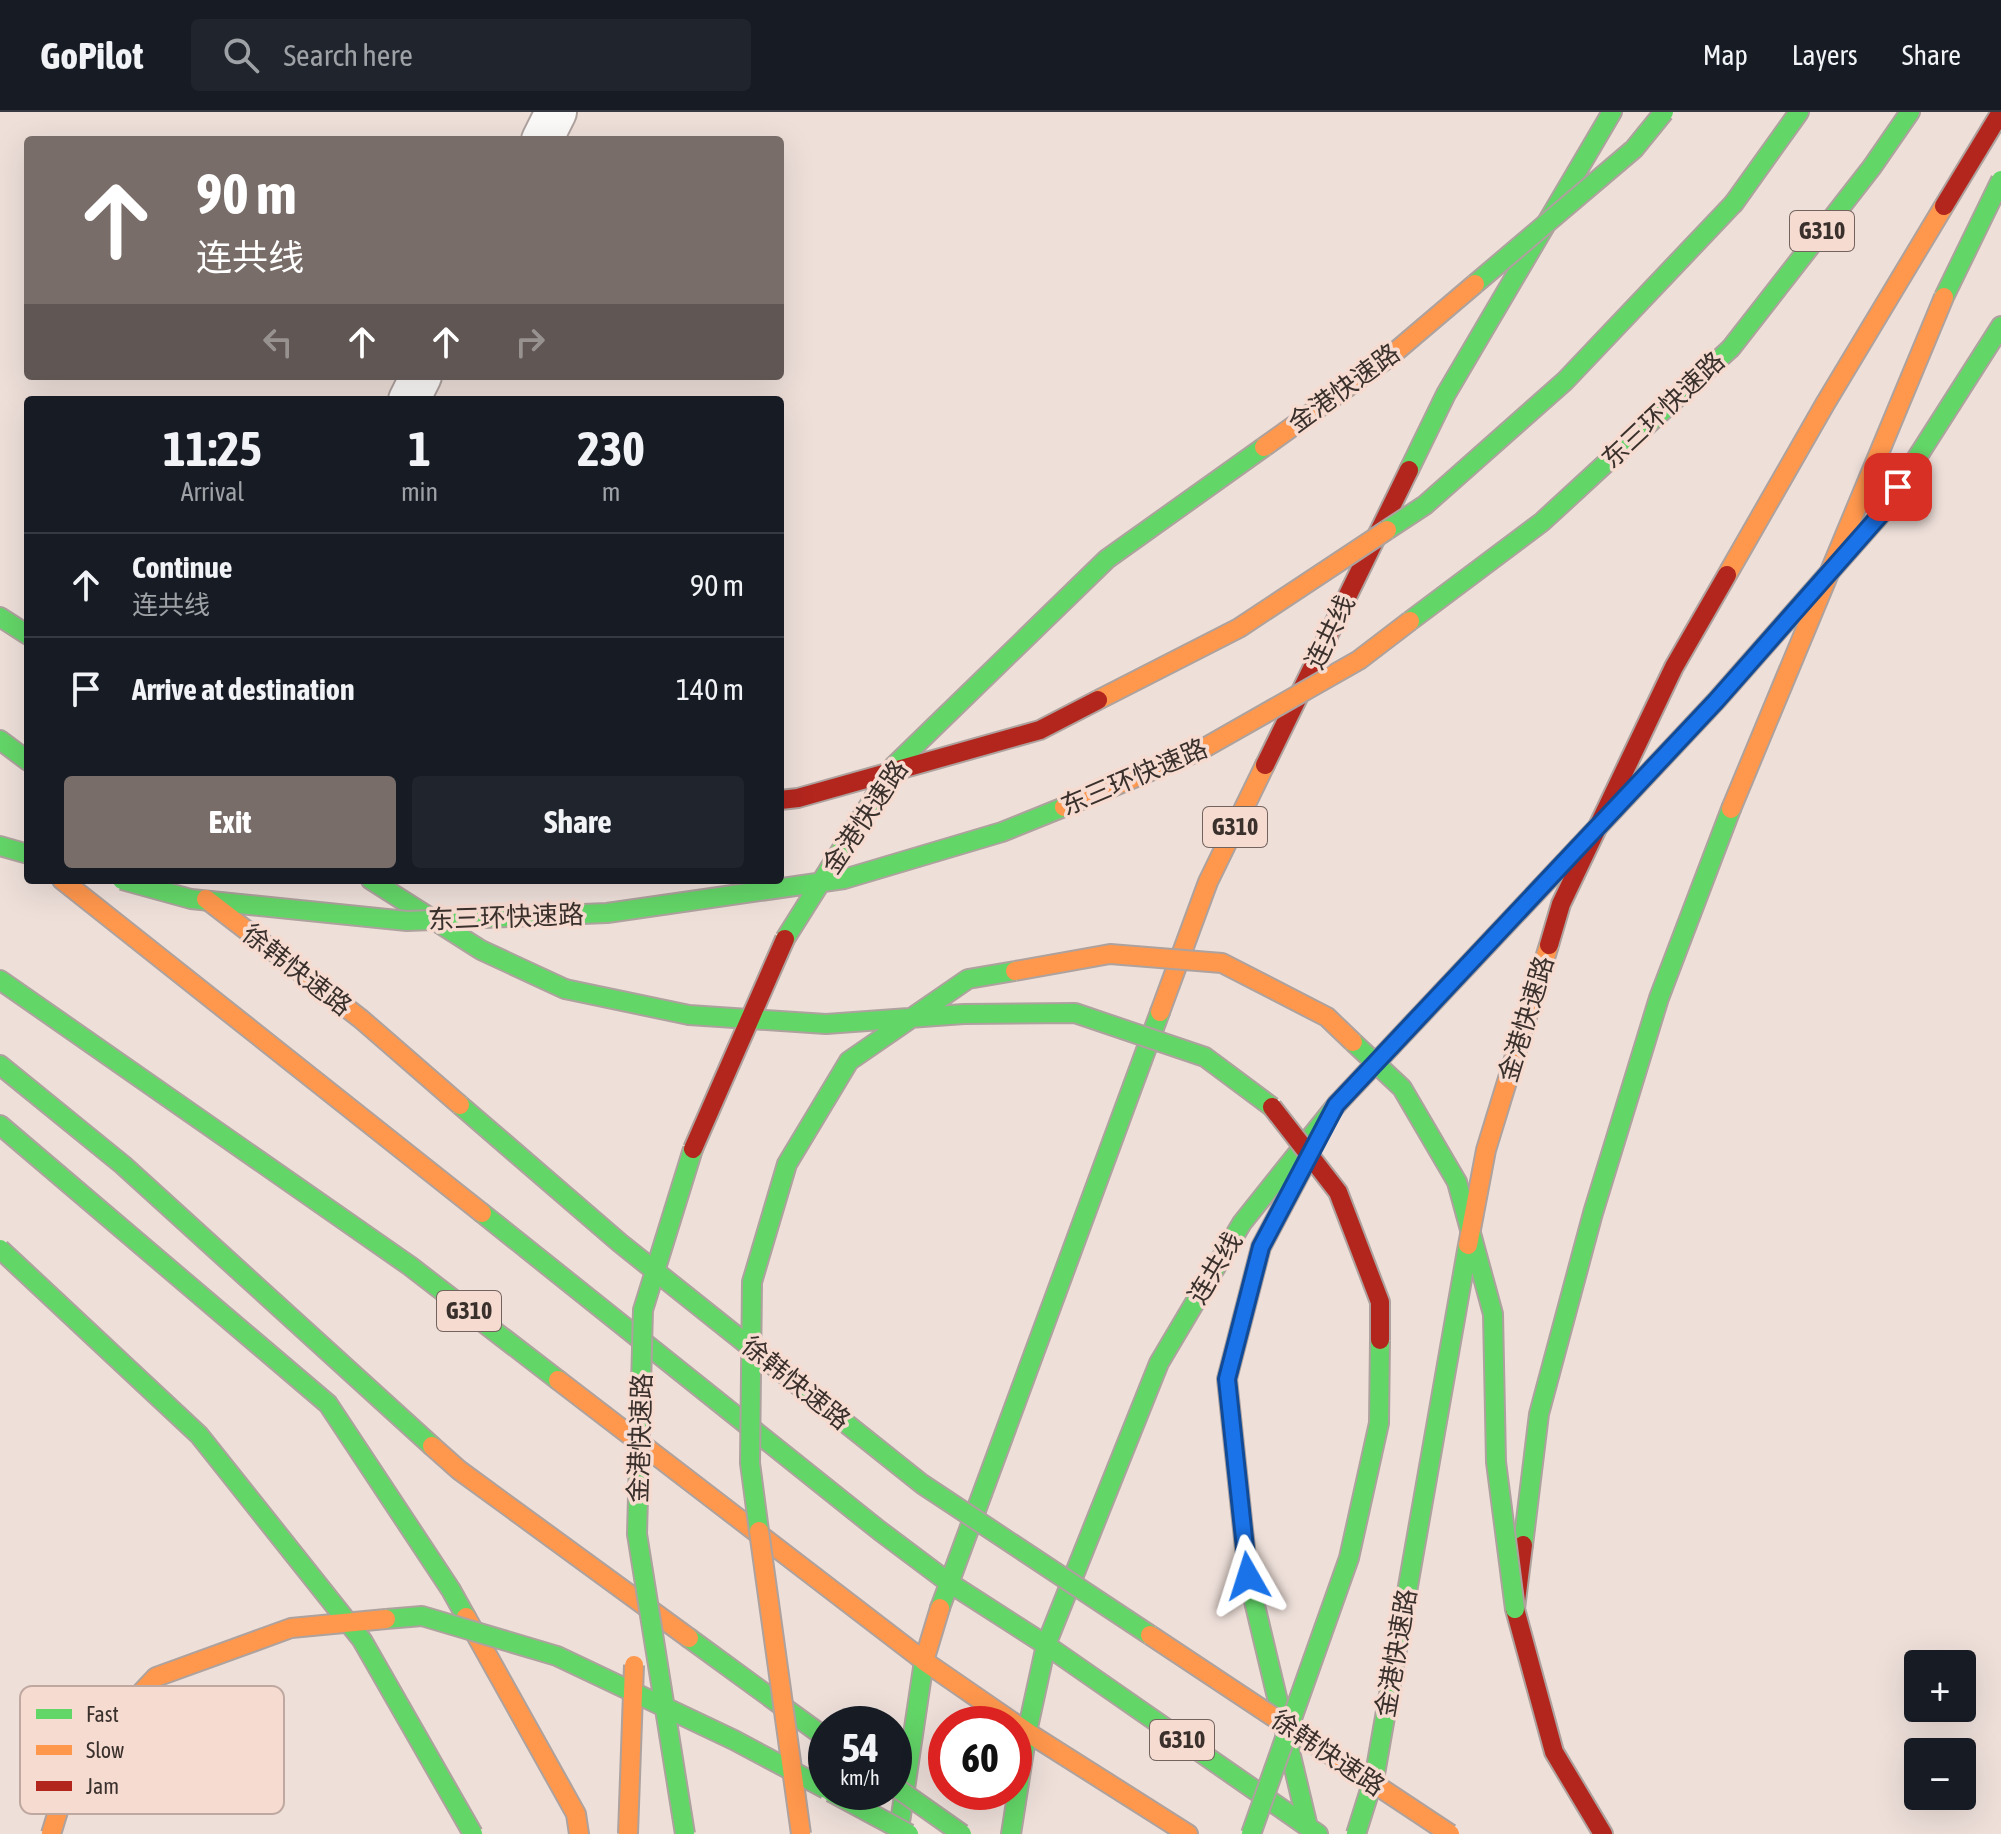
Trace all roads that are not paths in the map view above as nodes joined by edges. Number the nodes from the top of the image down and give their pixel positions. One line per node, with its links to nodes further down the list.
1 (556, 112): 7 (street)
2 (1612, 112): 31 (main road, 连共线 / G310)
3 (1664, 112): 30 (main road, 金港快速路, bridge)
4 (1799, 112): 16 (main road, bridge)
5 (1910, 112): 22 (main road, 东三环快速路 / G310, bridge)
6 (2001, 112): 58 (main road, 金港快速路, bridge)
7 (544, 136)
8 (2001, 180): 32 (main road, bridge)
9 (2001, 326): 27 (main road, 连共线)
10 (0, 617): 11 (main road)
11 (24, 632)
12 (0, 740): 14 (main road)
13 (0, 759): 15 (main road)
14 (24, 761)
15 (24, 763)
16 (784, 800)
17 (0, 831): 19 (main road)
18 (0, 846): 20 (main road)
19 (24, 851)
20 (24, 853)
21 (67, 884): 31 (main road)
22 (137, 884)
23 (186, 884): 59 (main road, 徐韩快速路, bridge)
24 (377, 884): 57 (main road, bridge)
25 (0, 980): 34 (main road, G310)
26 (0, 1065): 38 (main road, bridge)
27 (1336, 1105): 33 (main road, 连共线); 45 (main road)
28 (0, 1125): 48 (main road)
29 (0, 1249): 47 (main road, bridge)
30 (637, 1534): 49 (main road, bridge); 50 (main road, 金港快速路, bridge)
31 (948, 1582): 33 (main road, G310); 34 (main road, 连共线 / G310)
32 (1515, 1609): 51 (main road, bridge); 60 (main road)
33 (1046, 1645): 37 (main road, 连共线); 45 (main road, G310)
34 (924, 1661): 36 (main road, G310); 52 (main road, 连共线)
35 (148, 1686): 40 (main road, bridge)
36 (989, 1706)
37 (1032, 1709)
38 (808, 1725)
39 (1032, 1735): 56 (main road, G310)
40 (808, 1780)
41 (912, 1799): 54 (main road, bridge)
42 (864, 1810): 53 (main road, bridge)
43 (1015, 1810): 55 (main road, 连共线)
44 (57, 1814): 46 (main road, bridge)
45 (1313, 1831)
46 (51, 1834)
47 (473, 1834)
48 (579, 1834)
49 (628, 1834)
50 (685, 1834)
51 (801, 1834)
52 (898, 1834)
53 (909, 1834)
54 (962, 1834)
55 (1011, 1834)
56 (1188, 1834)
57 (1251, 1834)
58 (1356, 1834)
59 (1450, 1834)
60 (1603, 1834)

